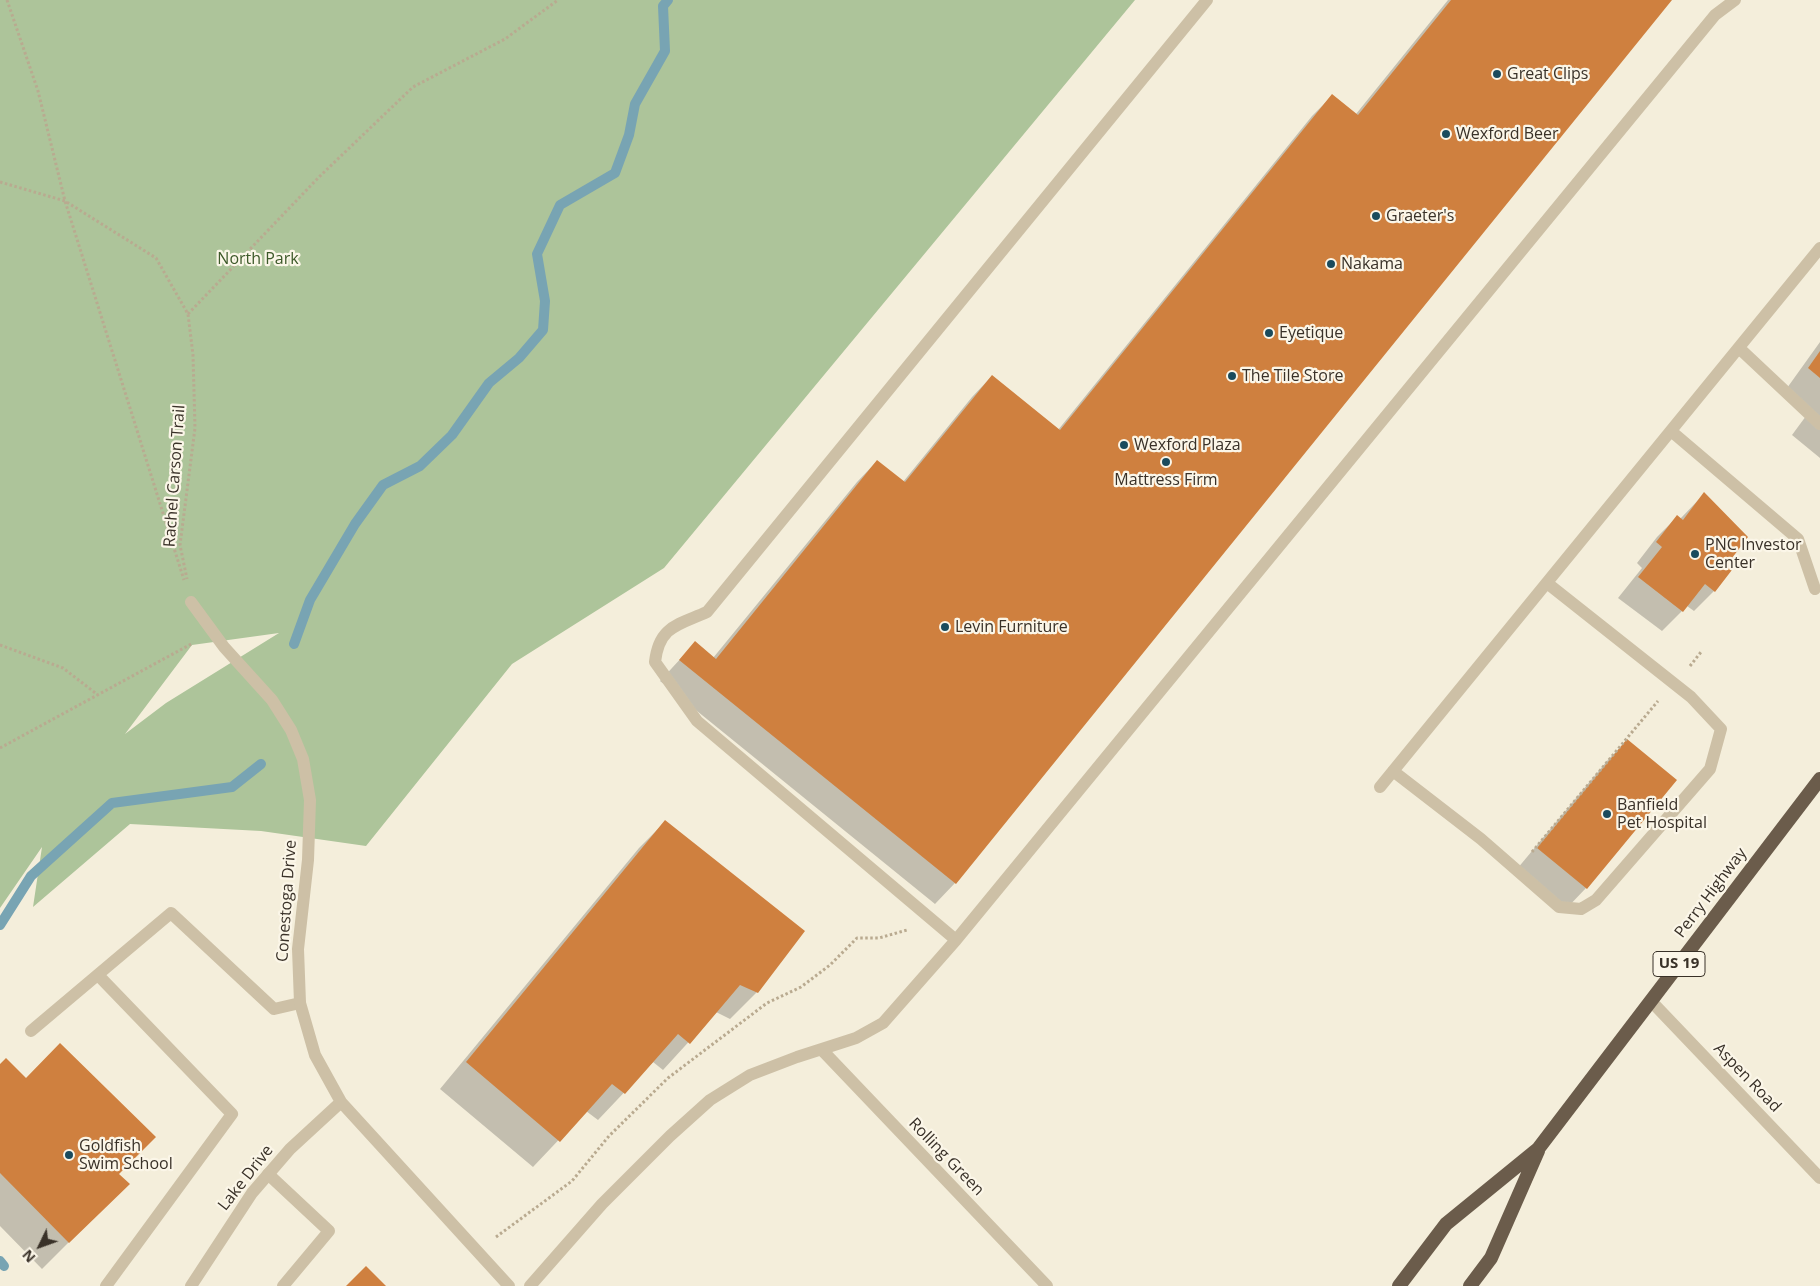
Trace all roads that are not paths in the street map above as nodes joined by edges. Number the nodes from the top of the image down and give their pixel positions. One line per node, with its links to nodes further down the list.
1 (1207, 0): 13 (street)
2 (1735, 0): 13 (street)
3 (1820, 248): 4 (street)
4 (1739, 348): 5 (street); 6 (street)
5 (1820, 424)
6 (1671, 431): 7 (street); 8 (street)
7 (1547, 583): 10 (street); 10 (street)
8 (1815, 589)
9 (191, 602): 16 (street, Conestoga Drive)
10 (1393, 771): 12 (street)
11 (1820, 778): 15 (highway, Perry Highway / US 19)
12 (1380, 787)
13 (956, 940): 18 (street)
14 (98, 975): 16 (street); 17 (street); 23 (street)
15 (1651, 1001): 20 (highway, Perry Highway / US 19); 22 (street, Aspen Road)
16 (300, 1003): 19 (street, Conestoga Drive)
17 (31, 1031)
18 (822, 1050): 27 (street); 28 (street, Rolling Green)
19 (341, 1102): 21 (street, Lake Drive); 26 (street, Conestoga Drive)
20 (1538, 1149): 29 (highway, Perry Highway / US 19); 30 (highway, Perry Highway / US 19)
21 (268, 1174): 24 (street, Lake Drive); 25 (street)
22 (1820, 1178)
23 (106, 1286)
24 (191, 1286)
25 (283, 1286)
26 (509, 1286)
27 (530, 1286)
28 (1047, 1286)
29 (1399, 1286)
30 (1470, 1286)

